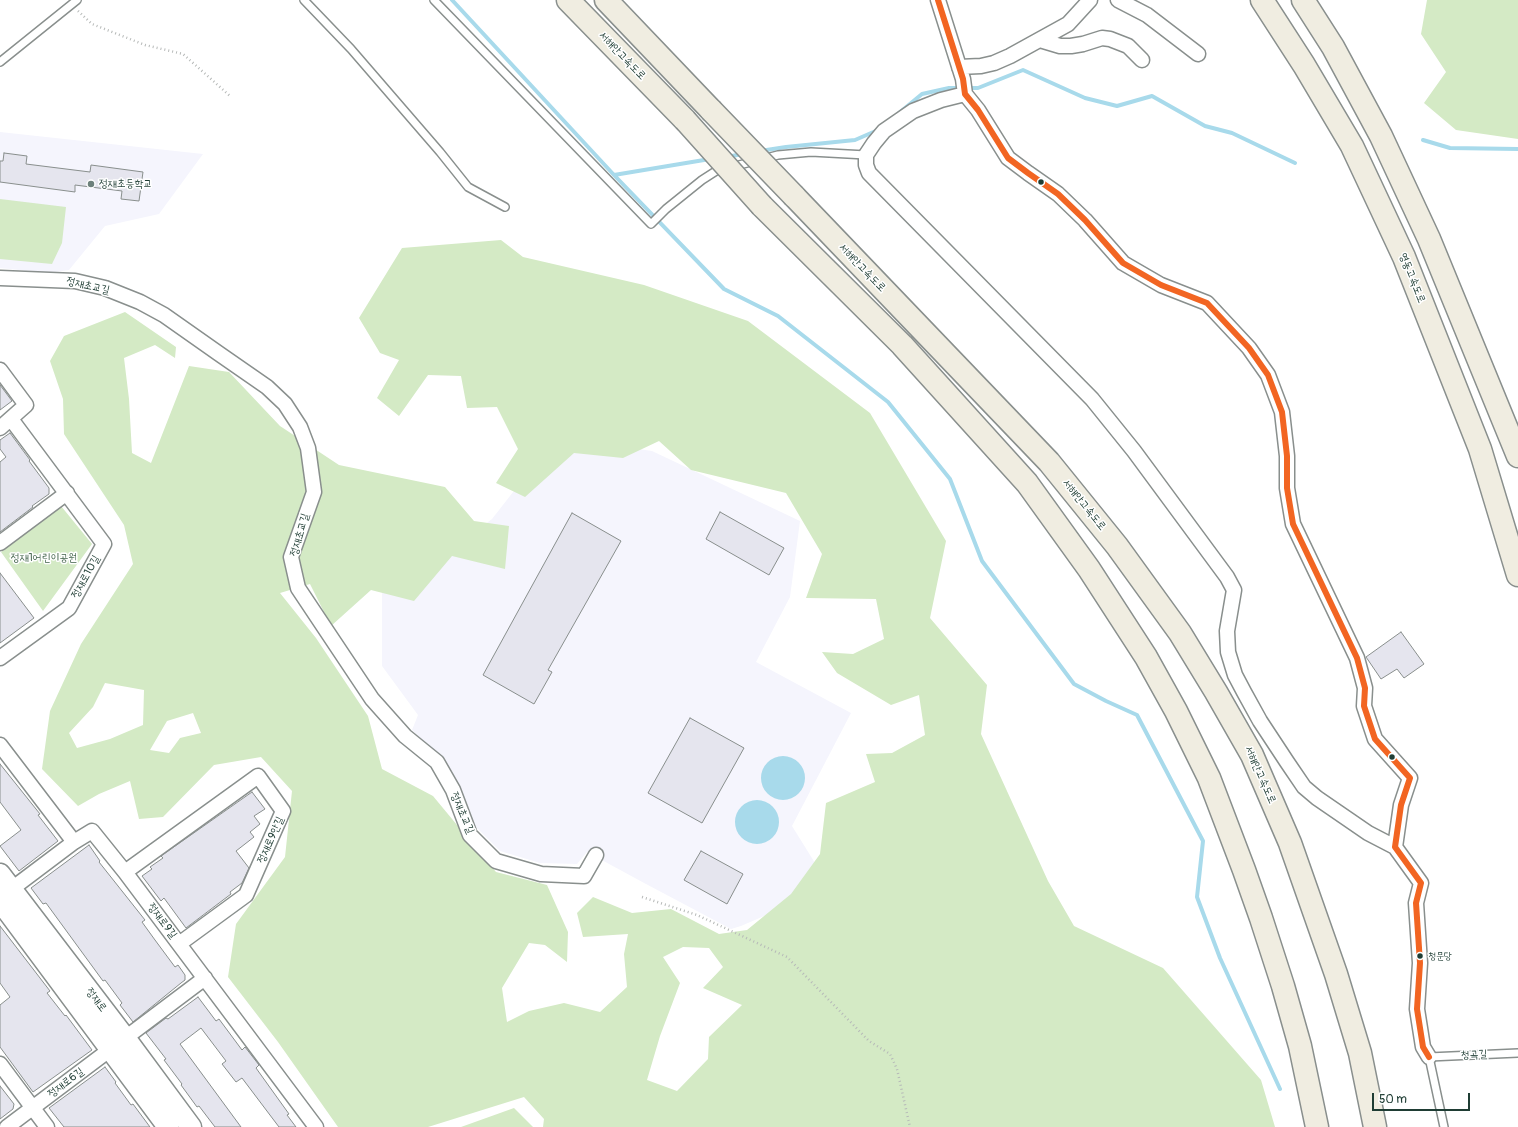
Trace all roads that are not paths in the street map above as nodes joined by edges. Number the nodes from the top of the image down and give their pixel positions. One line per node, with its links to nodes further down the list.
1 (304, 0): 18 (lane)
2 (434, 0): 17 (lane)
3 (568, 0): 46 (highway, 서해안고속도로, bridge)
4 (606, 0): 47 (highway, 서해안고속도로, bridge)
5 (938, 0): 15 (street)
6 (1090, 0): 11 (street)
7 (1118, 0): 12 (street)
8 (1262, 0): 25 (highway, 영동고속도로)
9 (1302, 0): 22 (highway)
10 (74, 3): 14 (lane)
11 (1040, 40): 13 (street); 15 (street)
12 (1198, 54)
13 (1142, 60)
14 (0, 62)
15 (959, 67): 16 (street)
16 (965, 94): 17 (street); 29 (street)
17 (866, 155): 29 (street)
18 (505, 207)
19 (0, 278): 30 (street, 정재초교길)
20 (0, 370): 21 (street)
21 (6, 423): 23 (street, 정재로10길)
22 (1518, 456)
23 (66, 493): 24 (street); 26 (street, 정재로10길)
24 (0, 543)
25 (1518, 575)
26 (0, 658)
27 (0, 745): 28 (street)
28 (74, 842): 31 (street, 정재로9길); 33 (street)
29 (1395, 848): 38 (street)
30 (596, 855)
31 (125, 872): 34 (street, 정재로9길); 34 (street, 정재로9안길)
32 (0, 874): 33 (street, 정재로)
33 (4, 896): 36 (street, 정재로)
34 (179, 944): 35 (street, 정재로9길)
35 (206, 978): 36 (street, 정재로6길); 45 (street, 정재로9길)
36 (118, 1044): 40 (street, 정재로6길); 43 (street, 정재로); 44 (street, 정재로)
37 (1518, 1053): 38 (lane, 청곡길)
38 (1430, 1057): 48 (lane)
39 (0, 1064): 40 (street)
40 (32, 1108): 41 (street, 정재로6길); 42 (street)
41 (7, 1127)
42 (47, 1127)
43 (168, 1127)
44 (191, 1127)
45 (316, 1127)
46 (1317, 1127)
47 (1375, 1127)
48 (1444, 1127)

